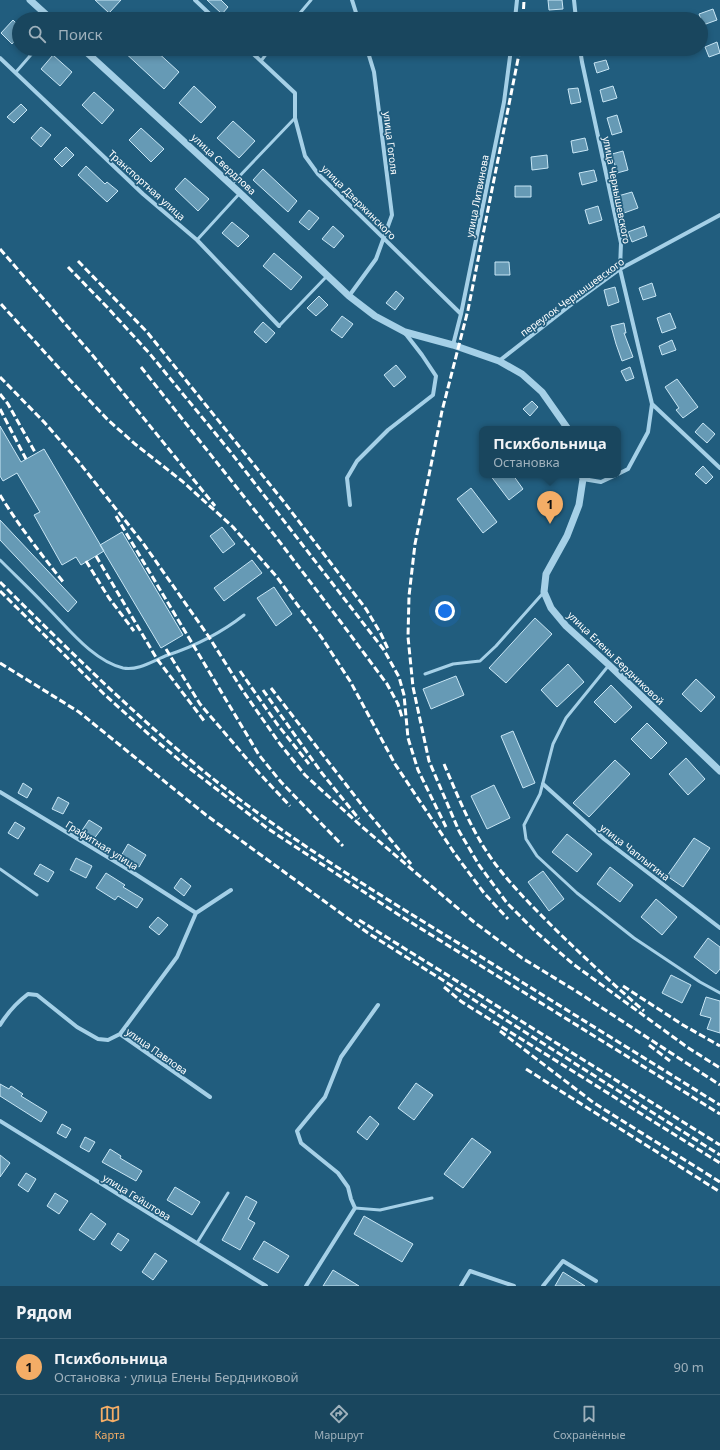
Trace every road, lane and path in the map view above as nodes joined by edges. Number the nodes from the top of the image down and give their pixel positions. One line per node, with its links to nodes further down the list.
1 (30, 0): 7 (street)
2 (195, 0): 8 (street)
3 (311, 0): 9 (lane)
4 (352, 0): 10 (street)
5 (517, 0): 11 (street)
6 (574, 0): 12 (street)
7 (43, 12)
8 (208, 12)
9 (301, 12)
10 (356, 12)
11 (516, 12)
12 (575, 12)
13 (30, 56): 22 (lane)
14 (91, 56): 24 (street, улица Свердлова)
15 (256, 56): 21 (street, улица Дзержинского)
16 (265, 56): 21 (lane)
17 (369, 56): 27 (street, улица Гоголя)
18 (510, 56): 32 (street, улица Литвинова)
19 (581, 56): 29 (street, улица Чернышевского)
20 (0, 58): 22 (street, Транспортная улица)
21 (261, 61): 23 (street, улица Дзержинского)
22 (16, 72): 28 (street, Транспортная улица)
23 (295, 118): 24 (lane); 27 (street, улица Дзержинского)
24 (231, 185): 25 (street, улица Свердлова)
25 (240, 193): 28 (lane); 30 (street, улица Свердлова)
26 (720, 216): 29 (street, переулок Чернышевского)
27 (383, 239): 31 (street, улица Гоголя); 32 (street, улица Дзержинского)
28 (197, 240): 33 (street, Транспортная улица)
29 (620, 269): 36 (street, переулок Чернышевского); 37 (street, улица Чернышевского)
30 (327, 276): 31 (street, улица Свердлова); 33 (lane)
31 (349, 296): 34 (street)
32 (461, 314): 35 (street, улица Литвинова)
33 (280, 326)
34 (404, 332): 35 (street); 44 (street)
35 (453, 345): 36 (street)
36 (499, 361): 38 (street)
37 (652, 404): 39 (street); 40 (street, улица Чернышевского)
38 (566, 426)
39 (720, 468)
40 (621, 472)
41 (582, 478): 46 (street)
42 (586, 478): 43 (street, улица Чернышевского)
43 (609, 478)
44 (350, 505)
45 (0, 560): 47 (lane)
46 (544, 592): 48 (street, улица Елены Бердниковой); 49 (lane)
47 (244, 615)
48 (610, 665): 50 (street, улица Елены Бердниковой); 51 (lane)
49 (425, 674)
50 (720, 770)
51 (543, 784): 57 (street, улица Чаплыгина); 58 (lane)
52 (0, 792): 56 (street, Графитная улица)
53 (0, 869): 55 (lane)
54 (231, 890): 56 (street)
55 (37, 895)
56 (196, 913): 61 (street)
57 (720, 928)
58 (720, 993)
59 (378, 1005): 66 (street)
60 (0, 1025): 61 (street, улица Павлова)
61 (120, 1034): 62 (street, улица Павлова)
62 (210, 1097)
63 (0, 1122): 67 (street, улица Гейштова)
64 (228, 1193): 67 (lane)
65 (432, 1198): 66 (lane)
66 (355, 1208): 70 (street)
67 (197, 1243): 69 (street, улица Гейштова)
68 (596, 1281): 73 (street)
69 (266, 1286)
70 (306, 1286)
71 (462, 1286): 72 (street)
72 (514, 1286)
73 (542, 1286)

